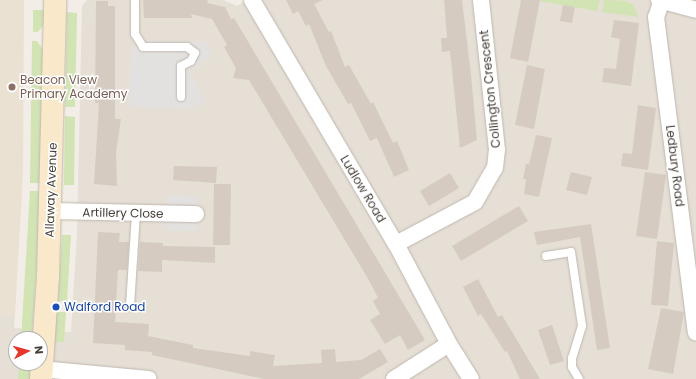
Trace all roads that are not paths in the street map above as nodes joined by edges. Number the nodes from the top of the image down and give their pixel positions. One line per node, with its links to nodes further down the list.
1 (55, 0): 8 (street, Allaway Avenue)
2 (135, 0): 7 (lane)
3 (252, 0): 11 (street, Ludlow Road)
4 (481, 0): 11 (street, Collington Crescent)
5 (661, 0): 6 (street); 14 (street, Ledbury Road)
6 (696, 10)
7 (181, 97)
8 (50, 211): 9 (street, Artillery Close); 16 (street, Allaway Avenue)
9 (136, 212): 10 (street, Artillery Close); 13 (lane)
10 (196, 214)
11 (396, 244): 15 (street, Ludlow Road)
12 (546, 256): 20 (lane)
13 (130, 306)
14 (696, 332)
15 (449, 344): 18 (street); 19 (street, Ludlow Road)
16 (41, 374): 17 (street)
17 (149, 379)
18 (394, 379)
19 (472, 379)
20 (579, 379)

